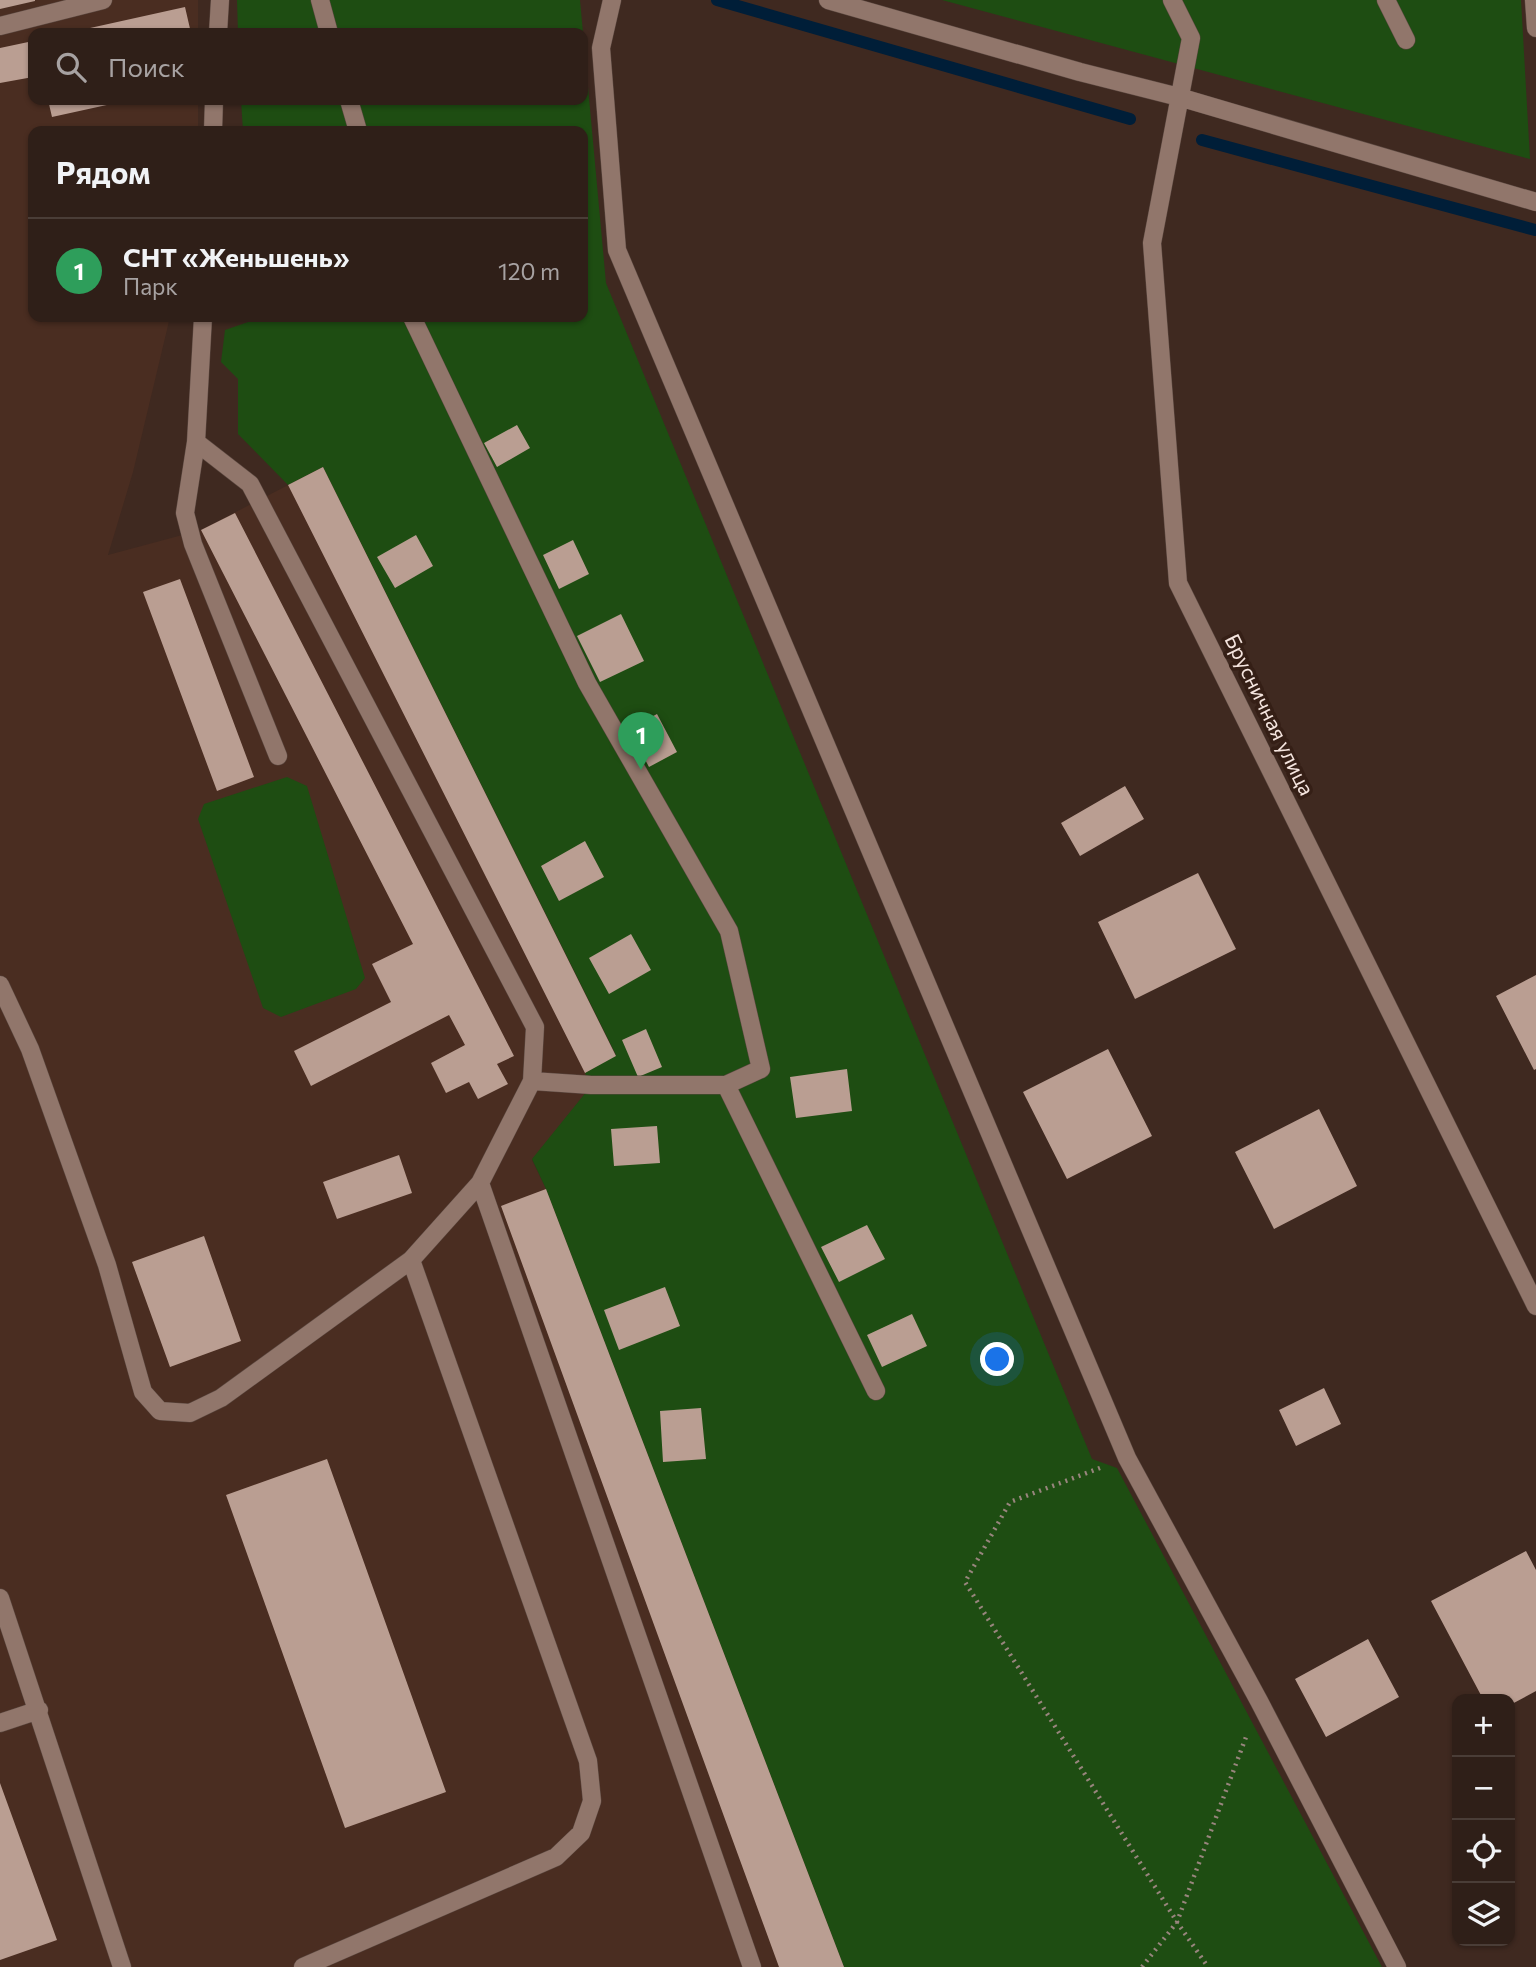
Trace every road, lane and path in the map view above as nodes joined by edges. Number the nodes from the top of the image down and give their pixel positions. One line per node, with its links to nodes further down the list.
1 (103, 0): 9 (street)
2 (220, 0): 10 (street)
3 (320, 0): 11 (street)
4 (612, 0): 31 (street)
5 (828, 0): 14 (street)
6 (1172, 0): 14 (street, Брусничная улица)
7 (1386, 0): 13 (street)
8 (1534, 0): 12 (street)
9 (0, 26)
10 (218, 28)
11 (328, 28)
12 (1536, 28)
13 (1406, 40)
14 (1179, 97): 19 (street); 29 (street, Брусничная улица)
15 (215, 105): 17 (street)
16 (350, 105): 18 (street)
17 (213, 126)
18 (357, 126)
19 (1536, 202)
20 (203, 322): 22 (street)
21 (414, 322): 26 (street)
22 (197, 442): 23 (street); 25 (street)
23 (278, 756)
24 (0, 985): 28 (street)
25 (531, 1081): 26 (street); 27 (street)
26 (726, 1085): 30 (street)
27 (480, 1183): 28 (street); 39 (street)
28 (411, 1260): 38 (street)
29 (1536, 1306)
30 (876, 1391)
31 (1128, 1458): 33 (street); 36 (path)
32 (0, 1598): 34 (street)
33 (1259, 1702): 36 (path); 42 (street)
34 (38, 1710): 35 (street); 37 (street)
35 (0, 1724)
36 (1177, 1922): 40 (path); 41 (path)
37 (122, 1967)
38 (303, 1967)
39 (752, 1967)
40 (1142, 1967)
41 (1208, 1967)
42 (1397, 1967)

